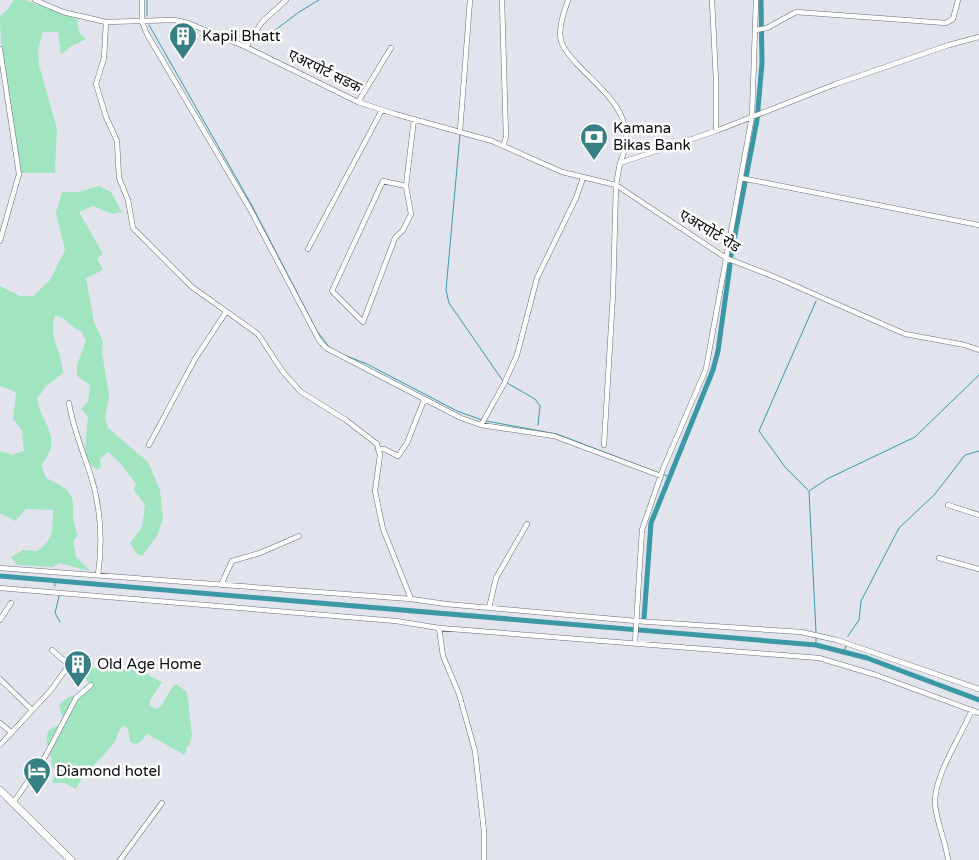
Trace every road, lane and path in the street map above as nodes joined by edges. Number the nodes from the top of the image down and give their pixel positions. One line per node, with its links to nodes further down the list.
1 (35, 0): 10 (street, एअरपोर्ट सडक)
2 (142, 0): 11 (street)
3 (286, 0): 14 (street)
4 (470, 0): 21 (street)
5 (502, 0): 23 (street)
6 (568, 0): 24 (street)
7 (712, 0): 22 (street)
8 (756, 0): 12 (street)
9 (958, 0): 12 (street)
10 (106, 22): 11 (street, एअरपोर्ट सडक); 33 (street)
11 (142, 22): 14 (street, एअरपोर्ट सडक); 35 (street)
12 (757, 29): 19 (street)
13 (979, 37): 19 (street)
14 (246, 47): 17 (street, एअरपोर्ट सडक)
15 (391, 48): 17 (street)
16 (0, 49): 30 (street)
17 (358, 102): 18 (street, एअरपोर्ट सडक)
18 (382, 110): 20 (street, एअरपोर्ट सडक); 31 (street)
19 (755, 116): 22 (street); 26 (street)
20 (414, 119): 21 (street, एअरपोर्ट सडक); 28 (street)
21 (461, 131): 23 (street, एअरपोर्ट रोड)
22 (716, 132): 24 (street)
23 (503, 146): 25 (street, एअरपोर्ट रोड)
24 (620, 162): 27 (street)
25 (583, 178): 27 (street, एअरपोर्ट रोड); 37 (street)
26 (744, 178): 29 (street); 32 (street)
27 (616, 185): 32 (street, एअरपोर्ट रोड); 39 (street)
28 (406, 186): 28 (street)
29 (979, 225)
30 (0, 241)
31 (308, 249)
32 (726, 258): 34 (street, एअरपोर्ट रोड); 41 (street)
33 (226, 312): 38 (street); 40 (street)
34 (979, 350)
35 (424, 400): 37 (street); 40 (street)
36 (69, 403): 49 (street)
37 (481, 424): 41 (street)
38 (149, 445)
39 (604, 445)
40 (378, 449): 52 (street)
41 (661, 475): 56 (street)
42 (948, 505): 43 (street)
43 (979, 515)
44 (527, 524): 54 (street)
45 (298, 536): 50 (street)
46 (939, 558): 48 (street)
47 (0, 568): 49 (street)
48 (979, 569)
49 (98, 575): 50 (street)
50 (221, 586): 52 (street)
51 (0, 588): 57 (street)
52 (411, 599): 54 (street)
53 (11, 603): 55 (street)
54 (490, 608): 56 (street)
55 (0, 620)
56 (636, 621): 58 (street); 62 (street)
57 (438, 628): 58 (street); 74 (street)
58 (635, 641): 64 (street)
59 (52, 650): 63 (street)
60 (0, 679): 63 (street)
61 (91, 685): 70 (street)
62 (979, 689)
63 (31, 709): 67 (street)
64 (972, 710): 65 (street); 75 (street)
65 (979, 713)
66 (0, 722): 67 (street)
67 (11, 732): 68 (street)
68 (0, 745)
69 (0, 790): 70 (highway)
70 (13, 803): 72 (highway)
71 (162, 803): 73 (street)
72 (71, 860)
73 (120, 860)
74 (484, 860)
75 (948, 860)

